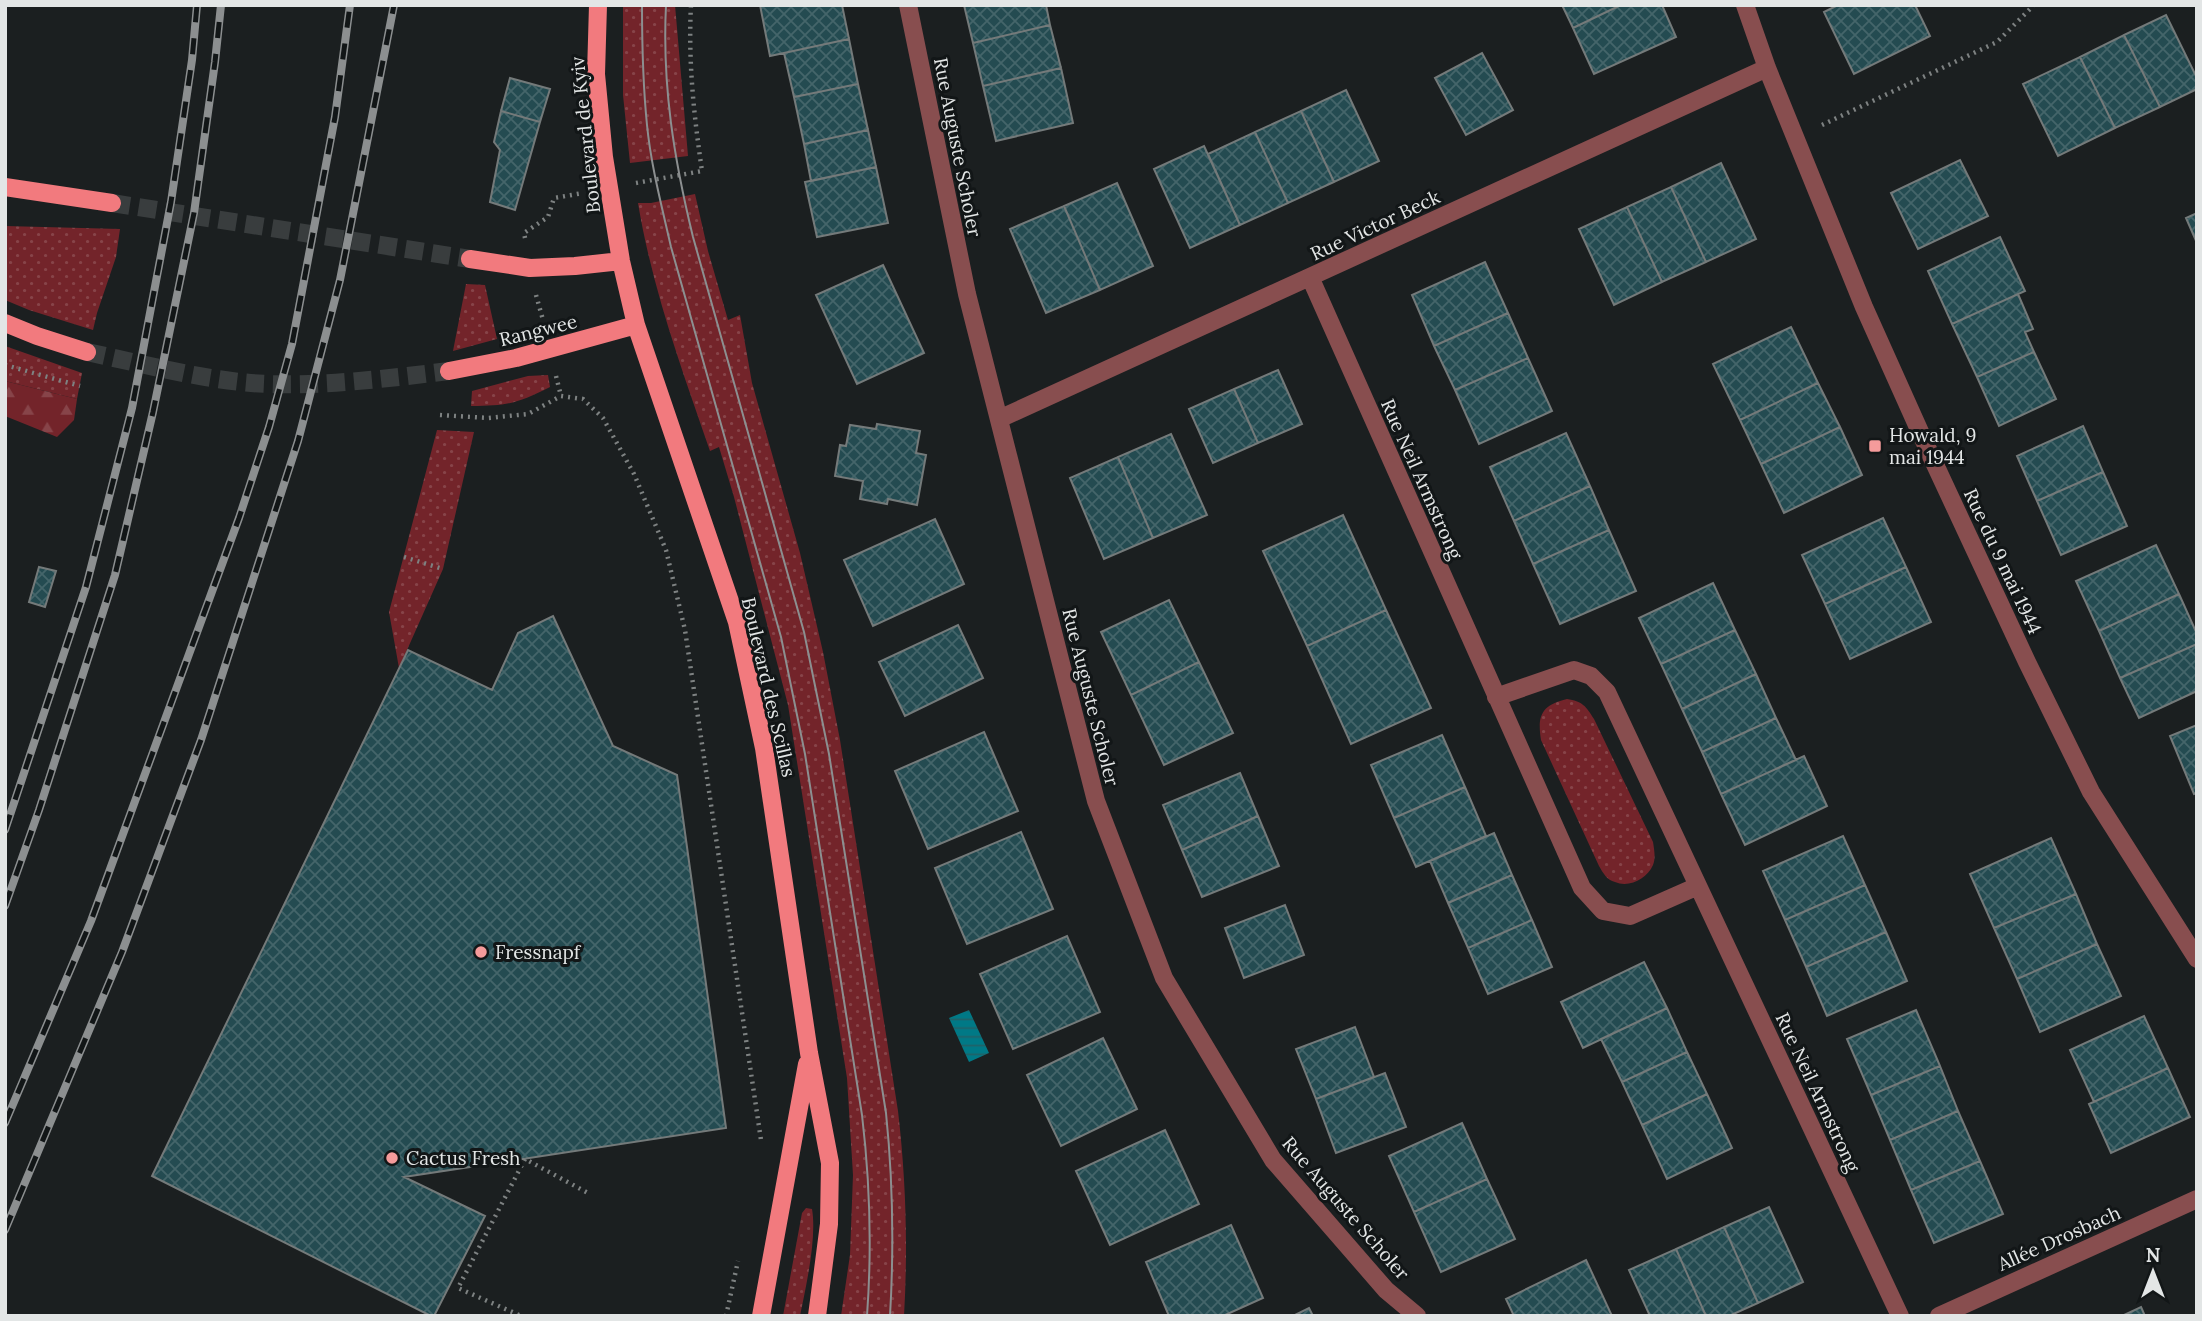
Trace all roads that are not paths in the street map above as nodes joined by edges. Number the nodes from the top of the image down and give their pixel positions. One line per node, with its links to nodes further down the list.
1 (598, 5): 8 (main road, Boulevard de Kyiv)
2 (908, 5): 14 (street, Rue Auguste Scholer)
3 (1745, 5): 4 (street, Rue du 9 mai 1944)
4 (1767, 68): 9 (street, Rue Victor Beck); 17 (street, Rue du 9 mai 1944)
5 (5, 187): 6 (main road)
6 (112, 203)
7 (470, 258): 8 (main road)
8 (621, 261): 11 (main road, Boulevard des Scillas)
9 (1310, 277): 14 (street, Rue Victor Beck); 15 (street, Rue Neil Armstrong)
10 (5, 323): 12 (main road)
11 (636, 325): 13 (main road, Rangwee); 18 (main road, Boulevard des Scillas)
12 (87, 352)
13 (449, 371)
14 (999, 419): 22 (street, Rue Auguste Scholer)
15 (1496, 697): 16 (street, Rue Neil Armstrong); 16 (street, Rue Neil Armstrong)
16 (1698, 886): 23 (street, Rue Neil Armstrong)
17 (2197, 959)
18 (809, 1053): 20 (main road, Boulevard des Scillas); 21 (main road, Boulevard des Scillas)
19 (2197, 1199): 24 (street, Allée Drosbach)
20 (761, 1316)
21 (817, 1316)
22 (1417, 1316)
23 (1900, 1316)
24 (1939, 1316)

